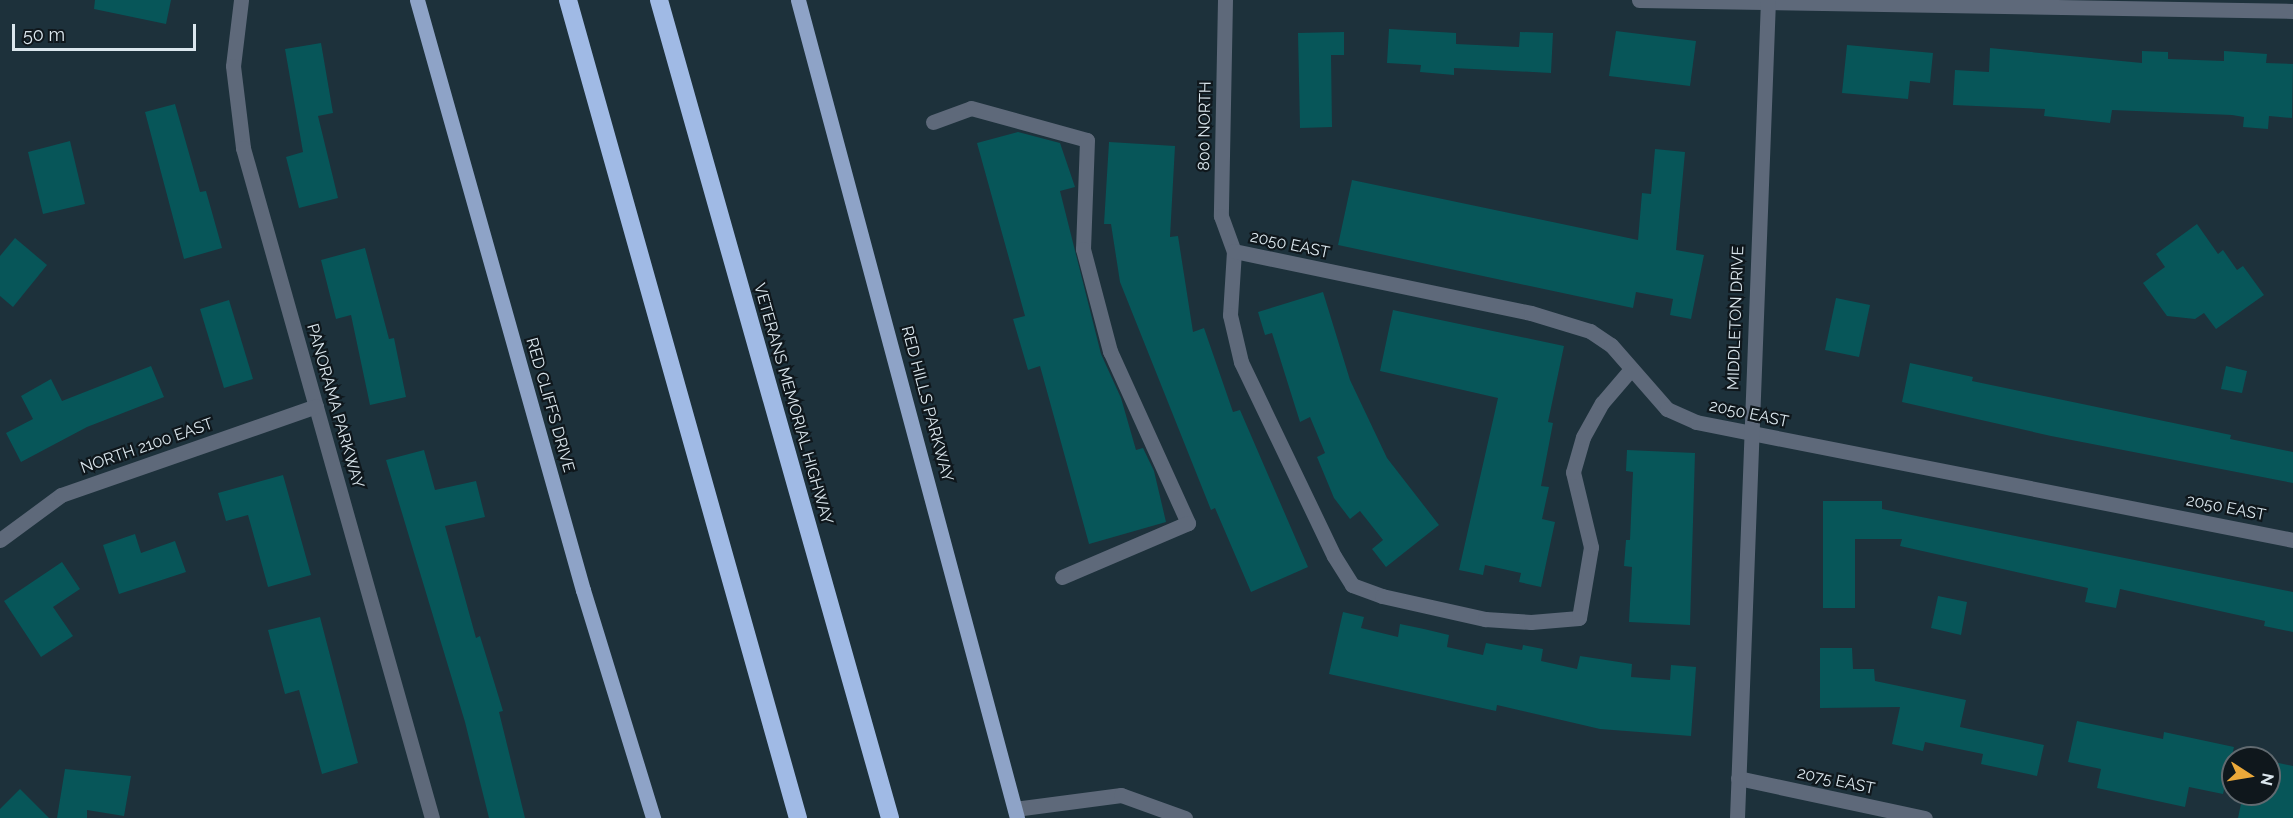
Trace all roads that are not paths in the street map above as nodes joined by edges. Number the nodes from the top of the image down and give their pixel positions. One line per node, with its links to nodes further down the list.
1 (241, 0): 13 (street, PANORAMA PARKWAY)
2 (417, 0): 21 (main road, RED CLIFFS DRIVE)
3 (568, 0): 22 (highway)
4 (659, 0): 23 (highway, VETERANS MEMORIAL HIGHWAY)
5 (798, 0): 19 (main road, RED HILLS PARKWAY)
6 (1225, 0): 11 (street, 800 NORTH)
7 (1639, 0): 8 (street)
8 (1768, 2): 9 (street); 14 (street, MIDDLETON DRIVE)
9 (2293, 11)
10 (933, 122): 17 (street)
11 (1234, 251): 12 (street, 2050 EAST); 12 (street)
12 (1630, 369): 14 (street, 2050 EAST)
13 (316, 406): 15 (street, NORTH 2100 EAST); 20 (street, PANORAMA PARKWAY)
14 (1750, 433): 16 (street, 2050 EAST); 18 (street, MIDDLETON DRIVE)
15 (0, 540)
16 (2293, 540)
17 (1062, 577)
18 (1738, 778): 25 (street, MIDDLETON DRIVE); 26 (street, 2075 EAST)
19 (1016, 813): 24 (street)
20 (432, 818)
21 (652, 818)
22 (798, 818)
23 (890, 818)
24 (1185, 818)
25 (1737, 818)
26 (1925, 818)

